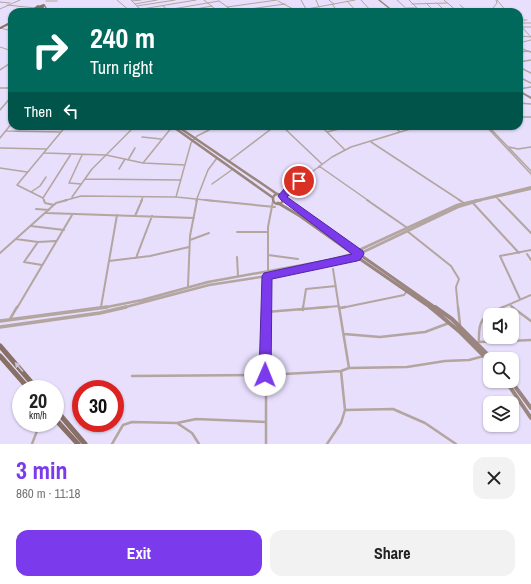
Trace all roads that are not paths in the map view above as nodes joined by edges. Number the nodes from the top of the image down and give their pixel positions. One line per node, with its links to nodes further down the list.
1 (20, 0): 32 (street)
2 (46, 0): 22 (street); 41 (main road); 45 (main road)
3 (117, 0): 48 (street)
4 (141, 0): 23 (street)
5 (157, 0): 33 (street)
6 (160, 0): 26 (street)
7 (175, 0): 26 (street)
8 (180, 0): 27 (street)
9 (196, 0): 27 (street)
10 (204, 0): 28 (street)
11 (219, 0): 28 (street); 46 (street)
12 (277, 0): 35 (street); 46 (street)
13 (316, 0): 44 (street)
14 (329, 0): 36 (street)
15 (355, 0): 24 (street)
16 (361, 0): 59 (street)
17 (378, 0): 60 (main road)
18 (397, 0): 61 (street)
19 (409, 0): 37 (street)
20 (444, 0): 31 (street)
21 (496, 0): 67 (street)
22 (57, 1)
23 (132, 1): 33 (street)
24 (347, 1): 36 (street); 58 (street)
25 (0, 2): 32 (street)
26 (162, 2): 39 (street); 42 (street)
27 (183, 2): 34 (street)
28 (208, 3): 43 (street); 51 (street)
29 (426, 3): 30 (street); 37 (street); 63 (street)
30 (436, 3): 31 (street); 64 (street)
31 (447, 3): 65 (street)
32 (12, 4): 38 (street)
33 (135, 4): 42 (street)
34 (175, 4): 39 (street); 51 (street)
35 (285, 4): 54 (street); 55 (street)
36 (333, 4): 44 (street); 57 (street)
37 (412, 4): 62 (street)
38 (7, 5): 45 (street); 47 (street)
39 (164, 5): 49 (street); 50 (street)
40 (460, 5): 66 (street)
41 (45, 6): 45 (main road)
42 (138, 6)
43 (212, 6): 52 (street); 53 (street)
44 (319, 6): 56 (street)
45 (39, 7)
46 (227, 7)
47 (0, 8)
48 (126, 8)
49 (148, 8)
50 (166, 8)
51 (180, 8)
52 (201, 8)
53 (214, 8)
54 (260, 8)
55 (292, 8)
56 (310, 8)
57 (336, 8)
58 (353, 8)
59 (368, 8)
60 (388, 8)
61 (405, 8): 62 (street)
62 (416, 8)
63 (431, 8)
64 (442, 8)
65 (453, 8)
66 (463, 8)
67 (503, 8)
68 (523, 20): 69 (street)
69 (527, 20)
70 (523, 27): 71 (street)
71 (531, 37)
72 (531, 40): 74 (street)
73 (523, 41): 74 (street)
74 (526, 41): 75 (street)
75 (531, 44)
76 (523, 48): 77 (street)
77 (528, 50): 78 (street); 79 (street)
78 (523, 51)
79 (531, 52)
80 (531, 60): 81 (street)
81 (527, 61): 82 (street); 83 (street)
82 (523, 62)
83 (531, 63)
84 (8, 101): 85 (street)
85 (0, 110)
86 (8, 128): 100 (street)
87 (131, 130): 120 (street)
88 (169, 130): 106 (street)
89 (178, 130): 107 (main road)
90 (182, 130): 107 (main road)
91 (209, 130): 107 (street)
92 (270, 130): 124 (street)
93 (286, 130): 126 (street)
94 (326, 130): 102 (street)
95 (336, 130): 102 (street)
96 (398, 130): 103 (street)
97 (407, 130): 103 (street)
98 (491, 130): 109 (street)
99 (491, 130): 134 (street)
100 (6, 131): 101 (street); 105 (street)
101 (62, 132): 113 (street)
102 (328, 132): 115 (street)
103 (400, 132): 108 (street)
104 (142, 137): 106 (street)
105 (0, 138)
106 (161, 139): 125 (street)
107 (194, 140): 121 (main road); 124 (main road); 127 (street)
108 (370, 141): 115 (street); 152 (street)
109 (508, 147): 114 (street); 117 (street)
110 (531, 147): 114 (street)
111 (0, 148): 113 (street)
112 (135, 148): 123 (street)
113 (47, 149): 116 (street)
114 (518, 149): 117 (street)
115 (345, 150): 126 (street)
116 (44, 153): 118 (street); 133 (street)
117 (514, 153): 132 (street)
118 (71, 154): 119 (street); 147 (street)
119 (82, 155): 120 (street); 138 (street)
120 (106, 155): 122 (street); 136 (street)
121 (217, 158): 131 (main road); 148 (street)
122 (125, 159): 123 (street); 130 (street)
123 (128, 160): 125 (street)
124 (229, 161): 142 (main road)
125 (143, 163): 127 (street)
126 (322, 164): 128 (street)
127 (185, 165): 137 (street)
128 (319, 166): 142 (street); 166 (street)
129 (0, 168): 133 (street)
130 (119, 169)
131 (233, 169): 139 (street); 149 (main road)
132 (531, 171)
133 (28, 172): 141 (street)
134 (531, 174)
135 (46, 177): 141 (street)
136 (85, 179): 137 (street); 138 (street)
137 (181, 180): 145 (street)
138 (81, 184): 143 (street)
139 (212, 184)
140 (531, 188): 146 (street); 152 (street)
141 (31, 192): 147 (street)
142 (281, 196): 149 (main road); 151 (main road); 181 (main road)
143 (72, 197): 144 (street); 153 (street)
144 (143, 197): 145 (street); 162 (street)
145 (176, 197): 148 (street)
146 (496, 197): 150 (street); 172 (street)
147 (43, 198): 153 (street)
148 (197, 199): 154 (street); 164 (street)
149 (272, 199): 151 (main road); 154 (street)
150 (472, 202): 168 (street); 180 (street)
151 (278, 203): 155 (street); 181 (main road)
152 (464, 203): 166 (street)
153 (54, 205): 157 (street)
154 (271, 206): 155 (street); 158 (street)
155 (275, 207): 158 (street)
156 (36, 209): 157 (street)
157 (49, 210): 159 (street)
158 (271, 211): 171 (street)
159 (46, 213): 160 (street); 165 (street)
160 (72, 215): 161 (street); 167 (street)
161 (117, 215): 162 (street); 188 (street)
162 (136, 216): 163 (street)
163 (152, 216): 164 (street); 185 (street)
164 (194, 218): 174 (street)
165 (31, 226): 167 (street); 173 (street)
166 (406, 227): 181 (street)
167 (64, 230): 176 (street)
168 (407, 231): 181 (street); 209 (street)
169 (209, 232): 174 (street)
170 (237, 232): 171 (street)
171 (267, 232): 183 (street)
172 (531, 233)
173 (16, 239): 175 (street); 179 (street)
174 (190, 240): 177 (street)
175 (38, 242): 176 (street); 189 (street)
176 (56, 242): 189 (street)
177 (189, 247): 185 (street); 193 (street)
178 (531, 250): 180 (street)
179 (0, 253)
180 (519, 253): 197 (street)
181 (356, 254): 191 (street); 195 (main road); 209 (main road)
182 (527, 254): 187 (street)
183 (268, 255): 186 (street); 191 (street)
184 (238, 257): 192 (street)
185 (136, 258): 188 (street)
186 (298, 259)
187 (531, 260)
188 (109, 261): 200 (street)
189 (42, 265): 205 (street)
190 (333, 270): 194 (street)
191 (268, 273): 192 (street); 202 (street); 204 (street)
192 (238, 276): 193 (street)
193 (188, 286): 200 (street)
194 (336, 286): 199 (street); 201 (street)
195 (407, 290): 199 (street); 208 (main road)
196 (531, 296): 197 (street)
197 (520, 299): 198 (street)
198 (510, 305): 207 (street); 213 (street)
199 (339, 307): 201 (street); 211 (street)
200 (101, 308): 203 (street)
201 (303, 310): 202 (street)
202 (266, 312): 221 (street)
203 (55, 315): 204 (street); 205 (street)
204 (54, 319): 210 (street)
205 (9, 320): 206 (street)
206 (0, 321)
207 (531, 321)
208 (450, 322): 211 (street); 216 (main road)
209 (460, 326): 213 (main road)
210 (0, 327)
211 (344, 334): 219 (street)
212 (531, 340): 213 (street)
213 (478, 342): 215 (main road)
214 (0, 346): 224 (main road, one-way to 214)
215 (486, 352)
216 (483, 354)
217 (0, 356): 223 (main road)
218 (483, 356): 219 (street)
219 (349, 368): 220 (street)
220 (340, 371): 221 (street); 228 (street)
221 (265, 375): 222 (street); 231 (street)
222 (132, 376)
223 (21, 380)
224 (30, 380)
225 (511, 388): 229 (main road)
226 (516, 388): 227 (main road)
227 (531, 408)
228 (345, 410): 241 (street); 242 (street)
229 (531, 418)
230 (64, 420): 237 (main road)
231 (266, 422): 232 (street); 240 (street)
232 (177, 423): 238 (street); 239 (street)
233 (64, 429): 236 (main road)
234 (37, 432): 235 (street)
235 (32, 444)
236 (78, 444)
237 (85, 444)
238 (112, 444)
239 (199, 444)
240 (266, 444)
241 (327, 444)
242 (456, 444)

